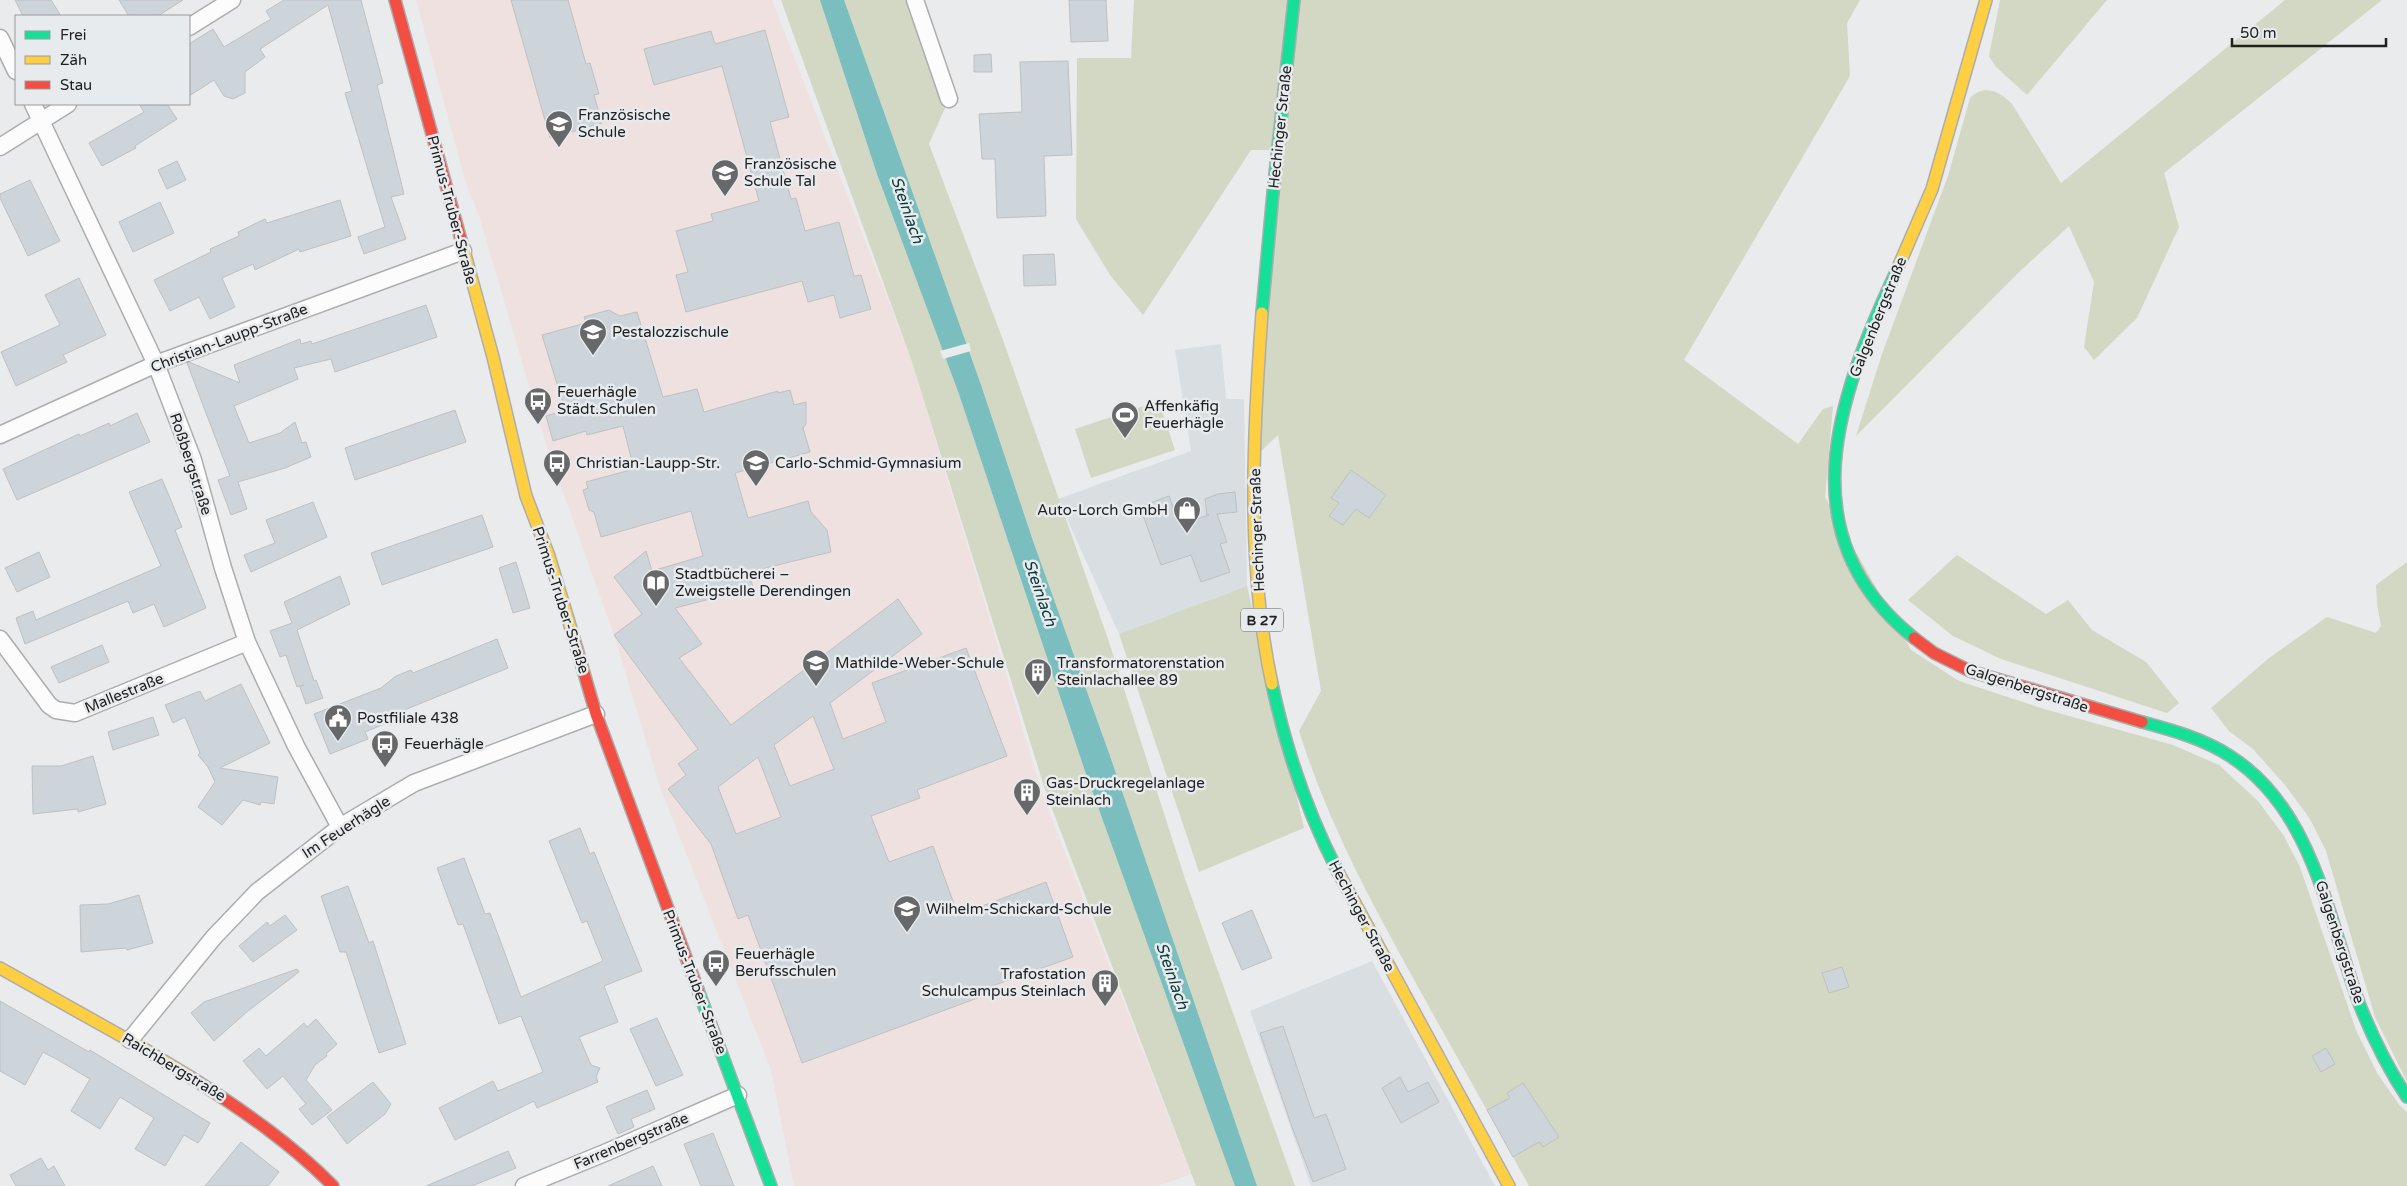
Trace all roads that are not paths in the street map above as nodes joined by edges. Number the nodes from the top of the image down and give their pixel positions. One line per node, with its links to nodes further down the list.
1 (232, 0): 6 (street)
2 (395, 0): 14 (street, Primus-Truber-Straße)
3 (914, 0): 9 (street)
4 (1294, 0): 28 (street, Hechinger Straße / B 27)
5 (1986, 0): 24 (street, Galgenbergstraße)
6 (190, 26)
7 (0, 38): 8 (street)
8 (15, 68)
9 (950, 99)
10 (34, 105): 12 (street, Roßbergstraße)
11 (66, 105): 12 (street)
12 (41, 120): 13 (street); 15 (street, Roßbergstraße)
13 (0, 147)
14 (463, 251): 15 (street, Christian-Laupp-Straße); 19 (street, Primus-Truber-Straße)
15 (156, 364): 16 (street, Christian-Laupp-Straße); 18 (street, Roßbergstraße)
16 (0, 435)
17 (0, 639): 18 (street, Mallestraße)
18 (247, 642): 20 (street, Roßbergstraße)
19 (596, 714): 20 (street, Im Feuerhägle); 23 (street, Primus-Truber-Straße)
20 (340, 827): 22 (street, Im Feuerhägle)
21 (0, 968): 22 (street, Raichbergstraße)
22 (130, 1040): 25 (street, Raichbergstraße)
23 (738, 1094): 26 (street, Farrenbergstraße); 27 (street, Primus-Truber-Straße)
24 (2407, 1097)
25 (333, 1186)
26 (524, 1186)
27 (771, 1186)
28 (1509, 1186)

